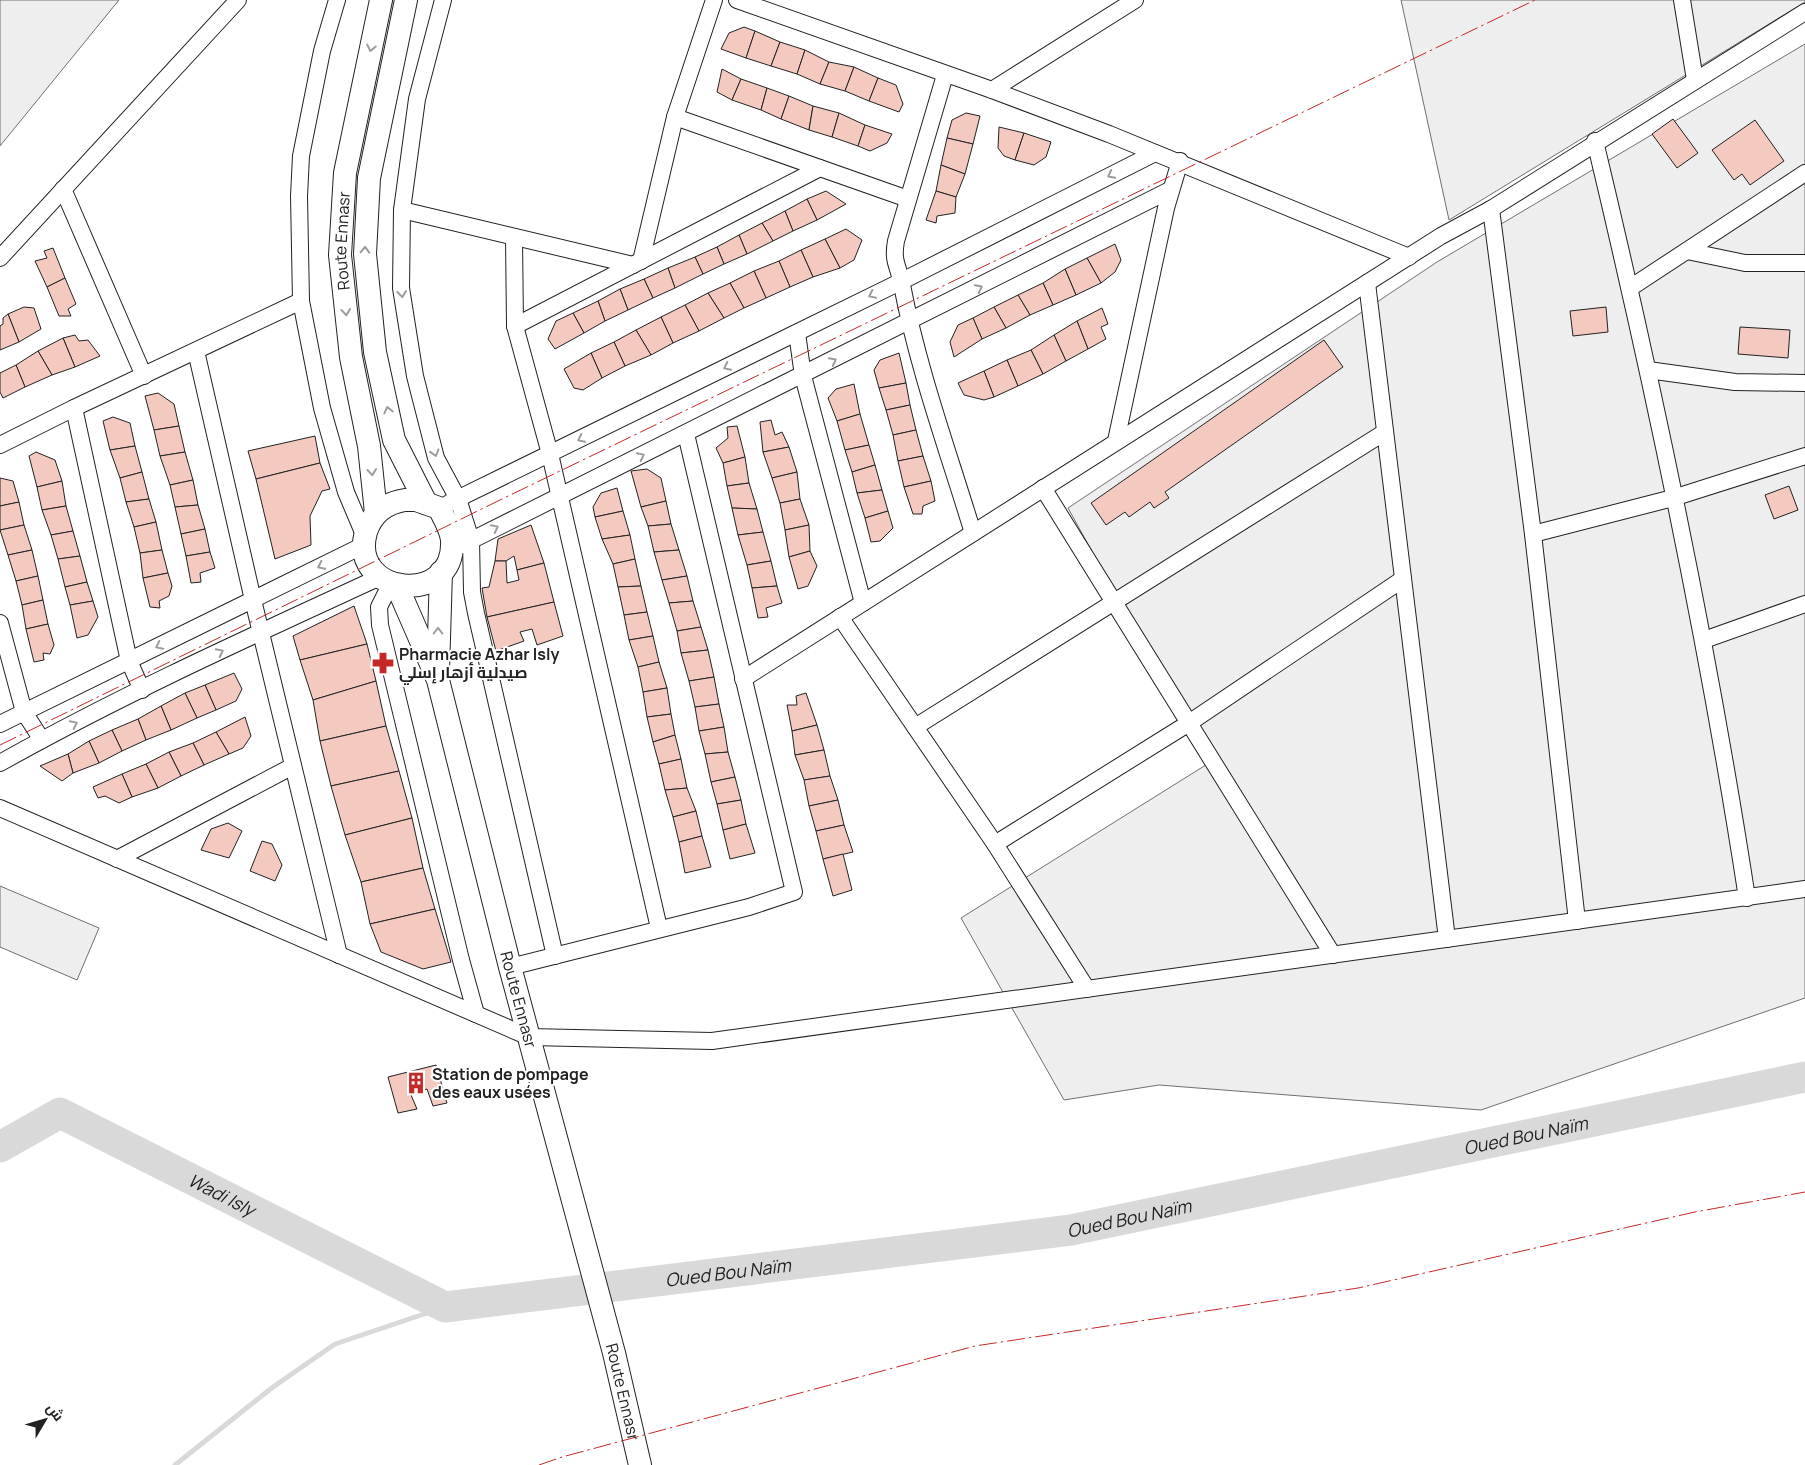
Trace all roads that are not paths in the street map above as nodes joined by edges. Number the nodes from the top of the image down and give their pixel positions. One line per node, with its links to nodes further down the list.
1 (238, 0): 20 (street)
2 (337, 0): 34 (street)
3 (381, 0): 54 (main road, Route Ennasr, one-way to 54)
4 (406, 0): 53 (main road, Route Ennasr, one-way to 4)
5 (443, 0): 24 (street)
6 (714, 0): 14 (street)
7 (737, 0): 11 (street)
8 (1135, 0): 13 (street)
9 (1682, 0): 12 (street)
10 (1805, 12): 12 (street)
11 (946, 75): 13 (street); 22 (street)
12 (1694, 80): 15 (street)
13 (992, 90): 16 (street)
14 (675, 117): 18 (street); 29 (street)
15 (1595, 142): 23 (street); 33 (street)
16 (1155, 153): 17 (street); 31 (street, one-way to 31)
17 (1180, 161): 21 (street); 27 (street)
18 (820, 168): 22 (street); 29 (street)
19 (1805, 173): 26 (street)
20 (63, 189): 28 (street); 40 (street)
21 (1170, 190): 35 (street, one-way to 21); 46 (street)
22 (908, 199): 31 (street)
23 (1491, 208): 27 (street); 56 (street)
24 (402, 210): 25 (street); 53 (street, one-way to 53)
25 (514, 237): 29 (street); 36 (street)
26 (1687, 251): 30 (street); 33 (street)
27 (1409, 257): 32 (street)
28 (0, 258)
29 (637, 263): 36 (street)
30 (1805, 263)
31 (902, 281): 35 (street); 37 (street, one-way to 37)
32 (1367, 283): 44 (street); 46 (street)
33 (1630, 288): 39 (street)
34 (301, 301): 38 (street); 57 (street)
35 (909, 322): 41 (street, one-way to 35); 55 (street)
36 (515, 326): 48 (street)
37 (797, 333): 41 (street); 48 (street, one-way to 48)
38 (196, 350): 40 (street); 62 (street)
39 (1648, 370): 42 (street); 52 (street)
40 (144, 376): 43 (street)
41 (803, 376): 45 (street); 64 (street)
42 (1805, 383)
43 (74, 408): 47 (street); 70 (street)
44 (1385, 432): 60 (street); 63 (street)
45 (686, 434): 51 (street, one-way to 45); 71 (street)
46 (1116, 441): 50 (street)
47 (0, 445)
48 (550, 454): 51 (street); 53 (street)
49 (1805, 456): 52 (street)
50 (1043, 488): 55 (street); 63 (street)
51 (559, 497): 58 (street, one-way to 51); 87 (street)
52 (1673, 498): 56 (street); 69 (street)
53 (441, 504): 54 (main road); 58 (main road)
54 (376, 513): 57 (main road)
55 (972, 533): 64 (street)
56 (1533, 534): 86 (street)
57 (365, 541): 61 (main road); 62 (street, one-way to 62)
58 (461, 545): 59 (main road); 91 (street)
59 (441, 572): 61 (main road); 72 (main road, Route Ennasr, one-way to 59)
60 (1403, 579): 75 (street); 88 (street)
61 (389, 582): 68 (street); 72 (main road, Route Ennasr); 94 (street)
62 (253, 600): 68 (street); 70 (street, one-way to 70)
63 (1114, 602): 75 (street); 77 (street)
64 (863, 603): 66 (street)
65 (1805, 604): 69 (street)
66 (840, 617): 71 (street); 77 (street)
67 (0, 623): 74 (street)
68 (261, 632): 73 (street, one-way to 68); 80 (street)
69 (1704, 640): 85 (street)
70 (128, 660): 73 (street); 74 (street)
71 (743, 679): 87 (street)
72 (438, 680): 92 (main road, Route Ennasr)
73 (142, 690): 78 (street, one-way to 73)
74 (24, 712): 76 (street); 78 (street)
75 (1189, 723): 82 (street); 90 (street)
76 (0, 724)
77 (915, 727): 82 (street)
78 (42, 740): 79 (street)
79 (0, 763)
80 (293, 766): 83 (street); 89 (street)
81 (0, 808): 83 (street)
82 (995, 844): 93 (street)
83 (117, 859): 89 (street)
84 (1805, 889): 85 (street)
85 (1746, 898): 86 (street)
86 (1577, 922): 88 (street)
87 (659, 928): 91 (street)
88 (1447, 939): 90 (street)
89 (339, 955): 94 (street)
90 (1333, 955): 93 (street)
91 (555, 956): 92 (street)
92 (510, 968): 95 (main road, Route Ennasr)
93 (1087, 989): 95 (street)
94 (476, 1014): 95 (street)
95 (529, 1037): 96 (main road, Route Ennasr)
96 (640, 1465)

